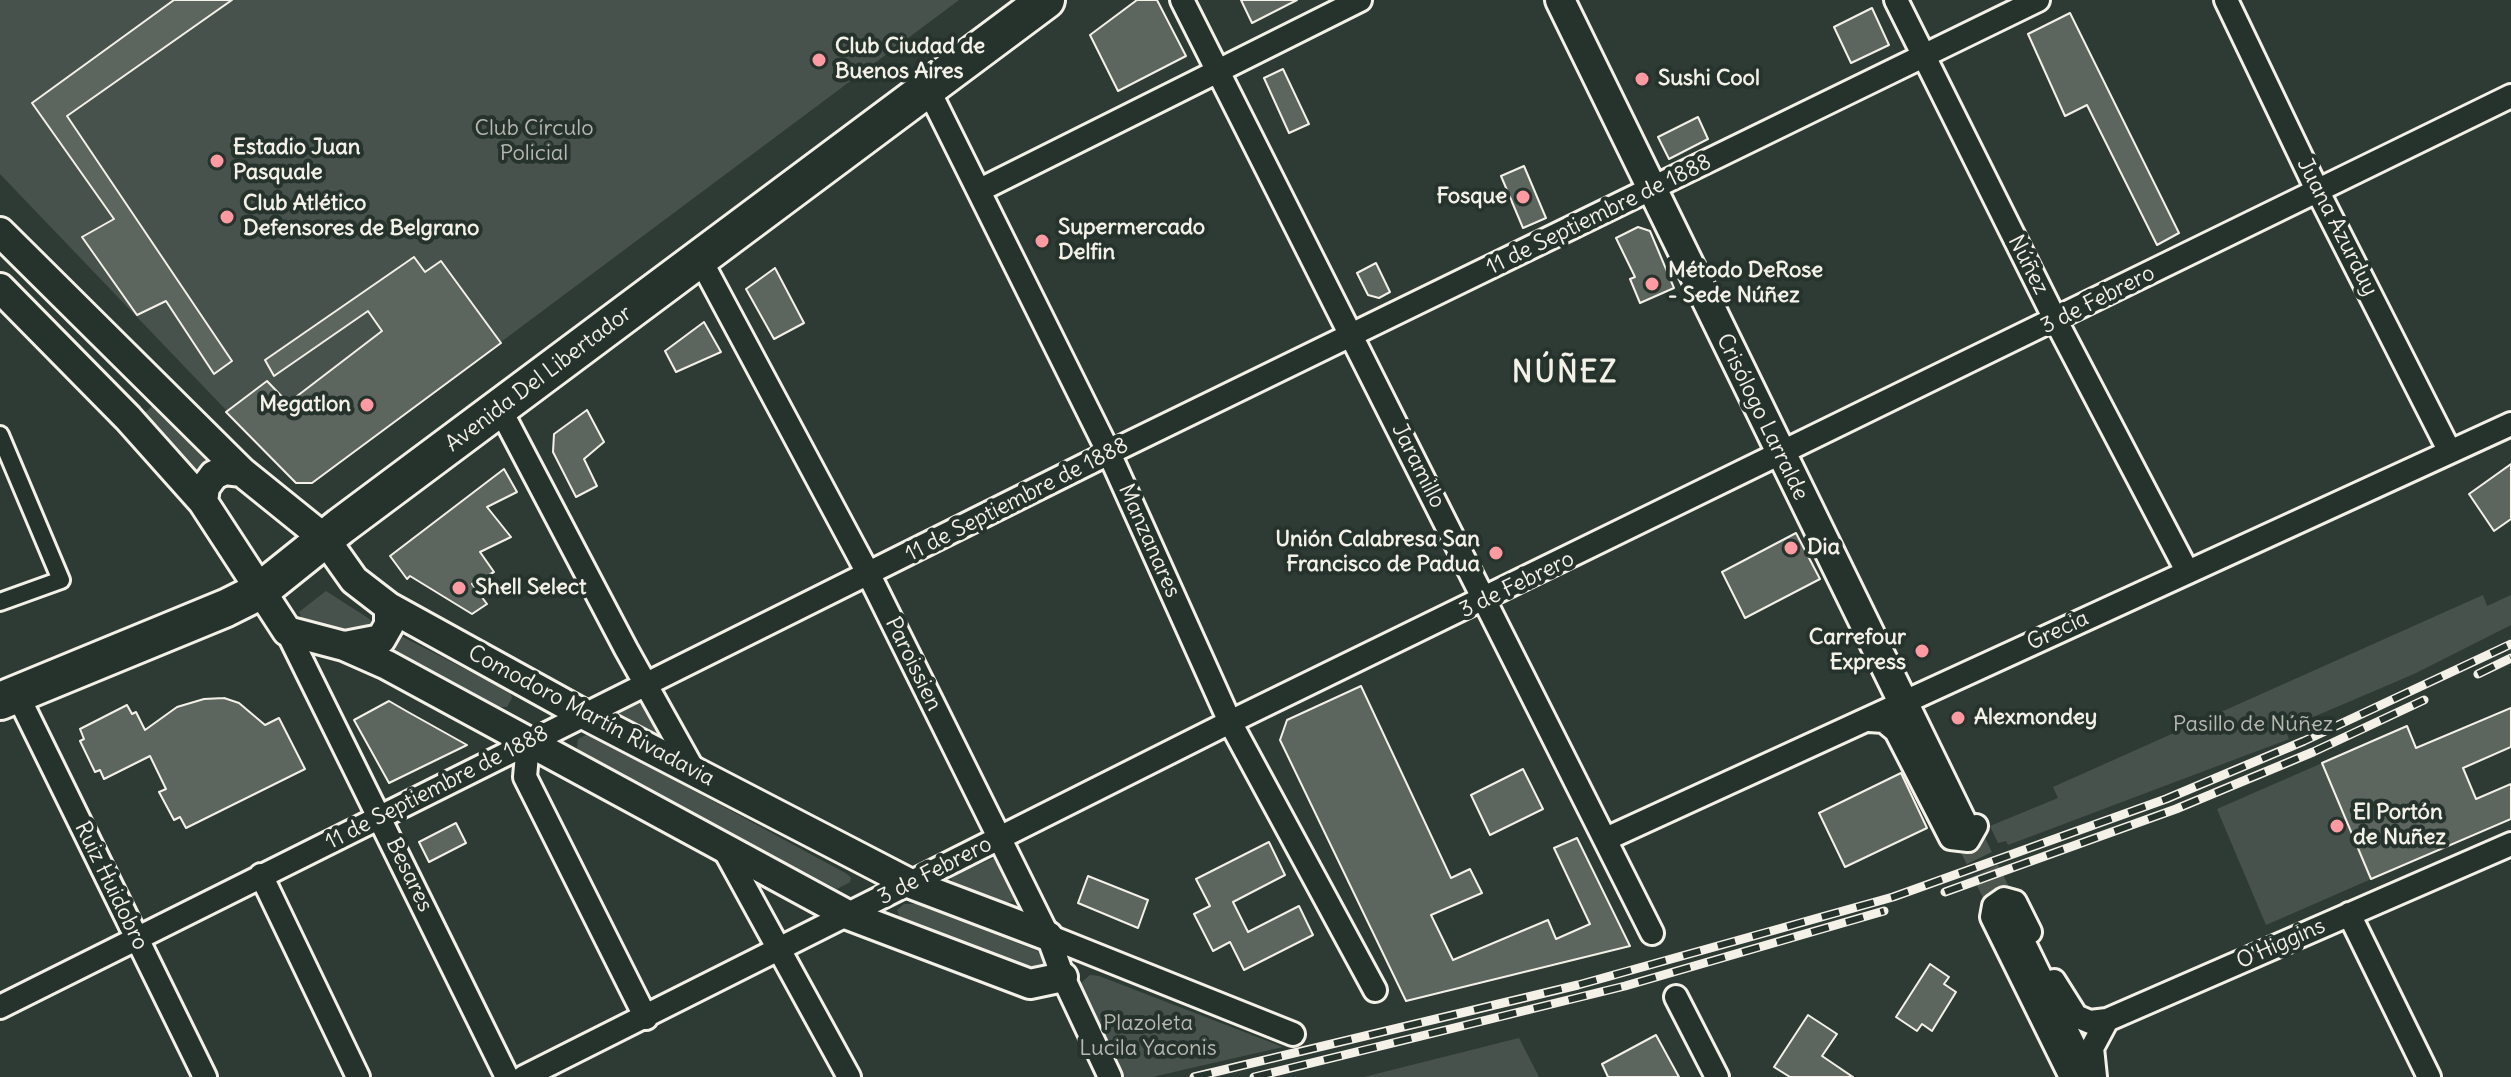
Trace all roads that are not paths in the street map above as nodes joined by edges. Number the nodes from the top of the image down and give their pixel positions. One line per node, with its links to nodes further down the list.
1 (1046, 0): 10 (main road, Avenida Del Libertador)
2 (1182, 0): 9 (street, Jaramillo)
3 (1360, 0): 9 (street)
4 (1560, 0): 12 (street, Crisólogo Larralde)
5 (1896, 0): 8 (street, Núñez)
6 (2038, 0): 8 (street, 11 de Septiembre de 1888)
7 (2226, 0): 14 (street, Juana Azurduy)
8 (1924, 56): 12 (street, 11 de Septiembre de 1888); 18 (street, Núñez)
9 (1218, 71): 13 (street); 19 (street, Jaramillo)
10 (928, 89): 13 (street, Manzanares); 16 (main road, Avenida Del Libertador)
11 (2511, 96): 14 (street, 3 de Febrero)
12 (1650, 189): 19 (street, 11 de Septiembre de 1888); 25 (street, Crisólogo Larralde)
13 (980, 190): 24 (street, Manzanares)
14 (2317, 190): 18 (street, 3 de Febrero); 23 (street, Juana Azurduy)
15 (0, 232): 26 (street, Comodoro Martín Rivadavia)
16 (700, 259): 20 (main road, Avenida Del Libertador); 30 (street, Paroissien)
17 (0, 288): 27 (street)
18 (2056, 321): 25 (street, 3 de Febrero); 29 (street, Núñez)
19 (1352, 335): 24 (street, 11 de Septiembre de 1888); 32 (street, Jaramillo)
20 (500, 409): 28 (main road, Avenida Del Libertador); 37 (street)
21 (2511, 424): 23 (street, Grecia)
22 (0, 435): 33 (street)
23 (2450, 452): 29 (street, Grecia)
24 (1109, 453): 30 (street, 11 de Septiembre de 1888); 42 (street, Manzanares)
25 (1781, 456): 32 (street, 3 de Febrero); 39 (street, Crisólogo Larralde)
26 (242, 472): 27 (street); 28 (street, Comodoro Martín Rivadavia)
27 (203, 502): 31 (street)
28 (325, 539): 31 (main road, Avenida Del Libertador); 34 (street, Comodoro Martín Rivadavia)
29 (2187, 571): 39 (street, Grecia)
30 (869, 575): 37 (street, 11 de Septiembre de 1888); 47 (street, Paroissien)
31 (260, 591): 35 (street); 38 (main road, Avenida Del Libertador)
32 (1486, 601): 42 (street, 3 de Febrero); 48 (street, Jaramillo)
33 (0, 602)
34 (389, 607): 36 (street); 40 (street, Comodoro Martín Rivadavia)
35 (287, 631): 36 (street); 45 (street, Besares)
36 (344, 646): 43 (street)
37 (644, 682): 40 (street, 11 de Septiembre de 1888); 44 (street)
38 (8, 697): 58 (street, Ruiz Huidobro)
39 (1903, 703): 41 (street, Grecia); 41 (street, Crisólogo Larralde); 46 (street, Crisólogo Larralde)
40 (583, 714): 43 (street, 11 de Septiembre de 1888); 44 (street, Comodoro Martín Rivadavia)
41 (1869, 720): 48 (street, Grecia)
42 (1230, 722): 47 (street, 3 de Febrero); 61 (street, Manzanares)
43 (528, 743): 45 (street, 11 de Septiembre de 1888); 50 (street); 64 (street)
44 (694, 771): 52 (street, Comodoro Martín Rivadavia)
45 (382, 817): 51 (street, 11 de Septiembre de 1888); 69 (street, Besares)
46 (1967, 833)
47 (1000, 839): 52 (street, 3 de Febrero); 57 (street, Paroissien)
48 (1606, 839): 56 (street, Jaramillo)
49 (2511, 844): 54 (street, O'Higgins)
50 (724, 849): 55 (street); 59 (street)
51 (261, 875): 58 (street, 11 de Septiembre de 1888); 68 (street)
52 (911, 884): 55 (street, 3 de Febrero); 57 (street, Comodoro Martín Rivadavia)
53 (2006, 913): 75 (street)
54 (2349, 914): 65 (street, O'Higgins); 77 (street)
55 (848, 915): 59 (street, 3 de Febrero); 60 (street)
56 (1652, 933)
57 (1048, 936): 60 (street, Paroissien); 66 (street, Comodoro Martín Rivadavia)
58 (137, 939): 63 (street, 11 de Septiembre de 1888); 67 (street, Ruiz Huidobro)
59 (780, 951): 64 (street, 3 de Febrero); 71 (street)
60 (1063, 977): 72 (street, Paroissien)
61 (1375, 990)
62 (1676, 997): 73 (street)
63 (0, 1007)
64 (646, 1018): 70 (street, 3 de Febrero)
65 (2107, 1020): 74 (street); 76 (street)
66 (1293, 1034)
67 (205, 1077)
68 (358, 1077)
69 (507, 1077)
70 (524, 1077)
71 (849, 1077)
72 (1110, 1077)
73 (1717, 1077)
74 (2071, 1077)
75 (2086, 1077)
76 (2095, 1077)
77 (2429, 1077)

